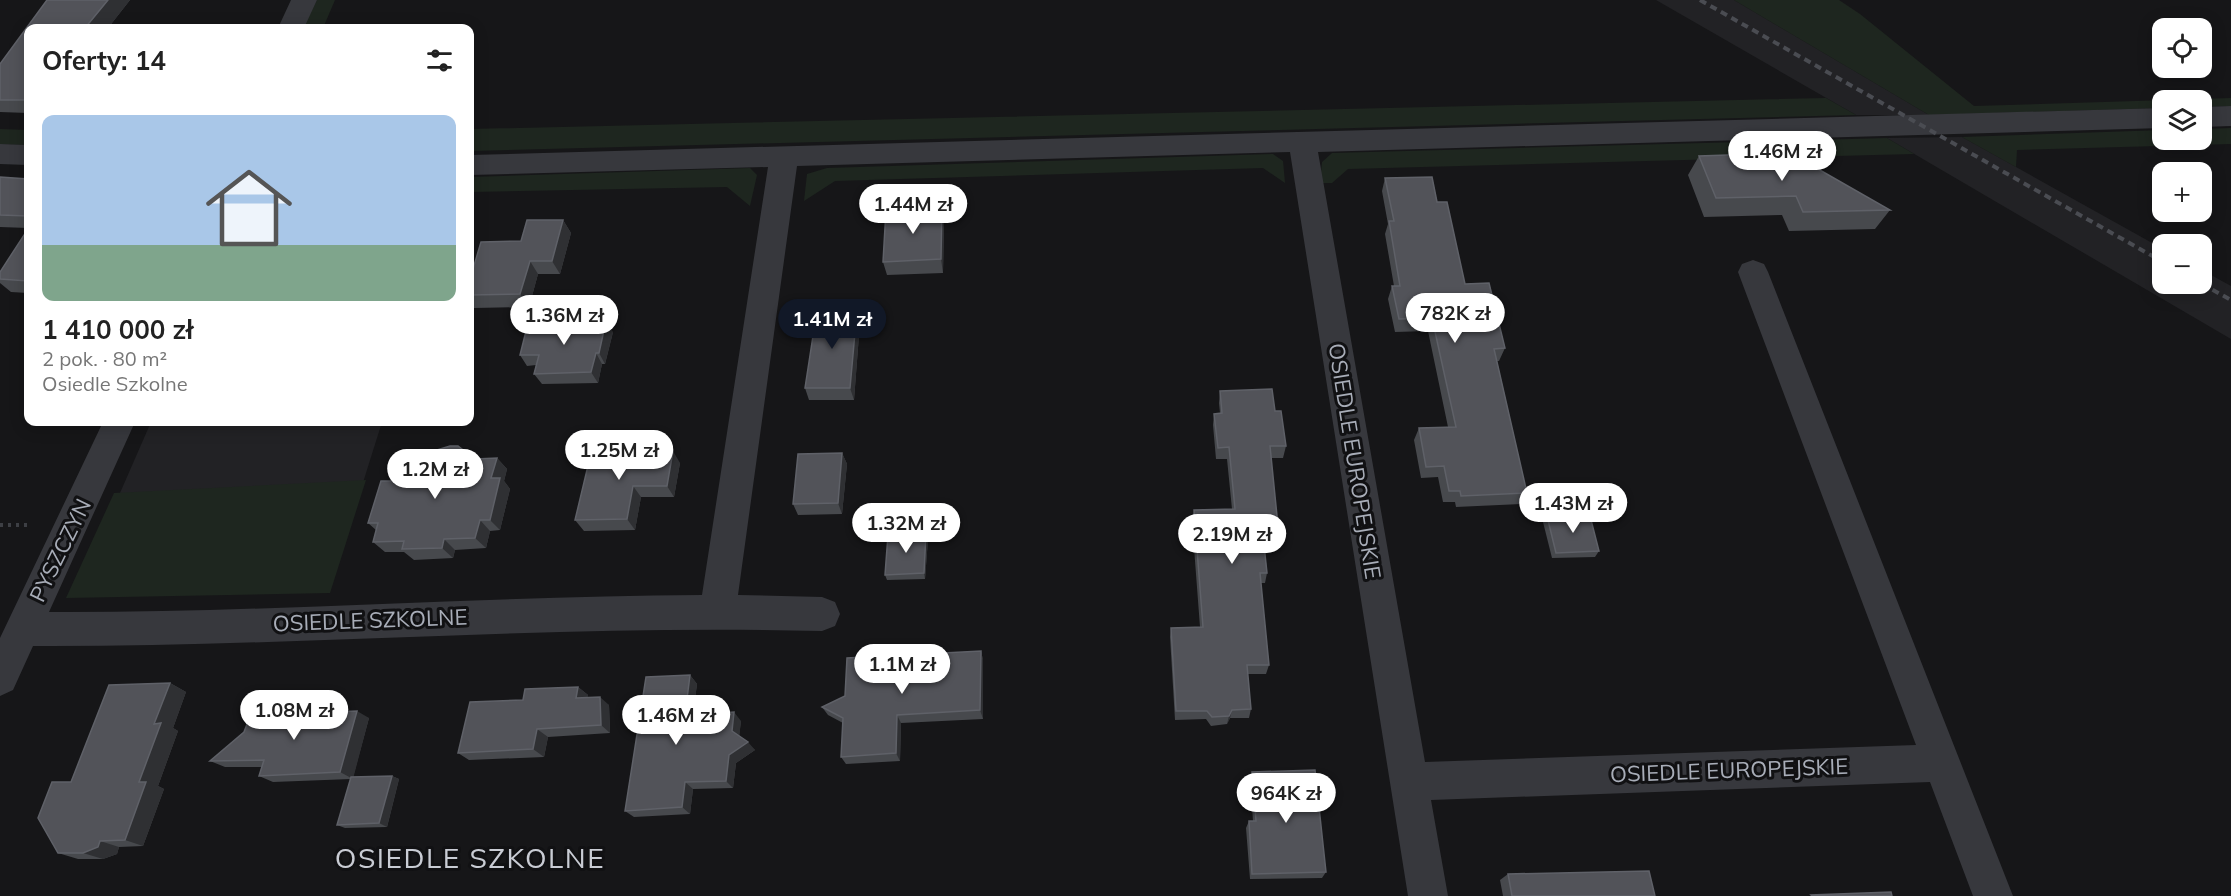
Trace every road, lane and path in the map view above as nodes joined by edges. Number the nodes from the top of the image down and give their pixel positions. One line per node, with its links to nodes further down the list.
1 (304, 0): 2 (street)
2 (293, 24)
3 (2231, 116): 4 (street)
4 (2212, 117)
5 (2152, 118): 6 (street)
6 (1302, 141): 9 (street); 18 (street, OSIEDLE EUROPEJSKIE)
7 (0, 154): 8 (street)
8 (24, 155)
9 (784, 156): 10 (street); 13 (street)
10 (474, 165)
11 (1753, 272): 17 (street)
12 (116, 426): 15 (street, PYSZCZYN)
13 (718, 610): 14 (street, OSIEDLE SZKOLNE); 15 (street, OSIEDLE SZKOLNE)
14 (822, 614)
15 (22, 629): 16 (street, PYSZCZYN)
16 (0, 678)
17 (1942, 763): 18 (street, OSIEDLE EUROPEJSKIE); 20 (street)
18 (1409, 782): 19 (street, OSIEDLE EUROPEJSKIE)
19 (1428, 896)
20 (1992, 896)

